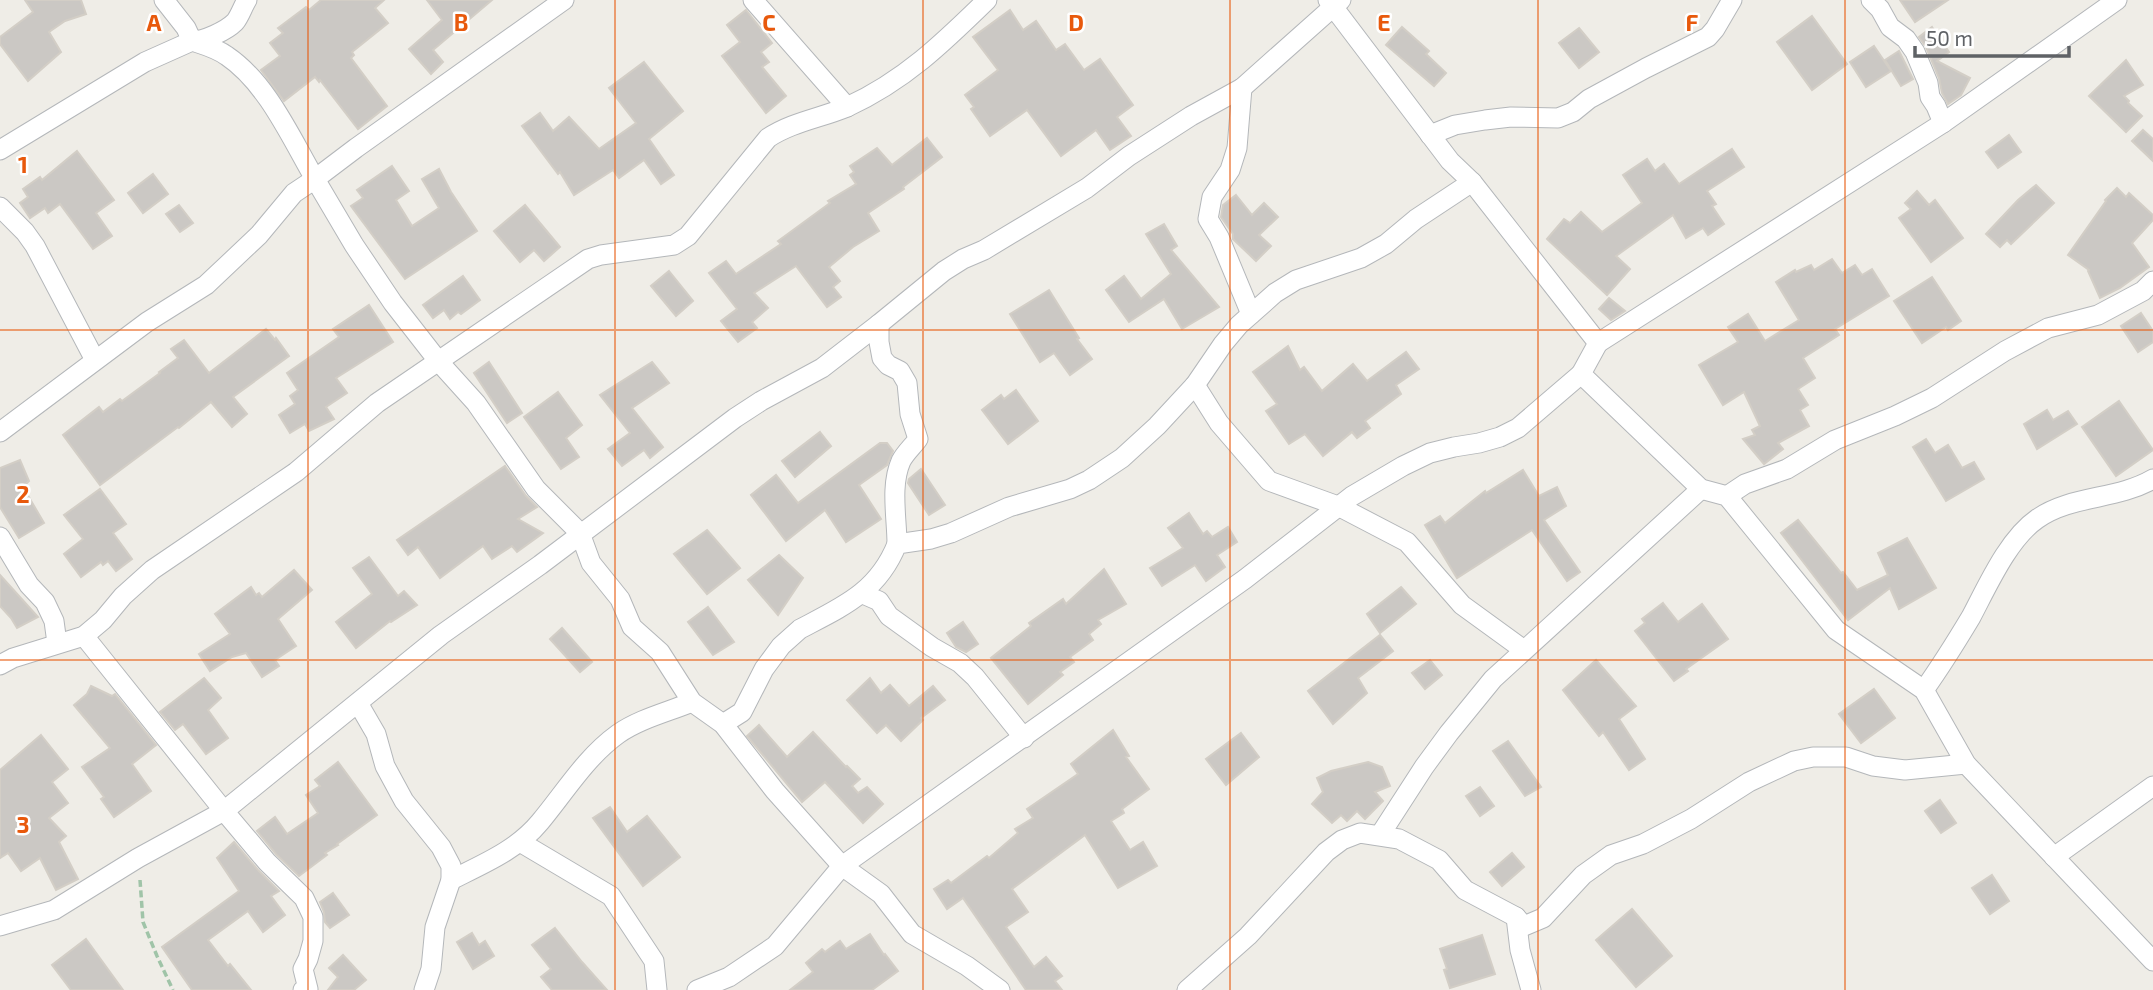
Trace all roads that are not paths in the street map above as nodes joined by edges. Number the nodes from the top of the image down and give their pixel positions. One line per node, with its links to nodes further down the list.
1 (164, 0): 10 (street)
2 (247, 0): 10 (street)
3 (564, 0): 16 (street)
4 (753, 0): 12 (street)
5 (987, 0): 12 (street)
6 (1732, 0): 14 (street)
7 (1871, 0): 13 (street)
8 (2117, 0): 13 (street)
9 (1334, 2): 11 (street); 14 (street)
10 (192, 41): 15 (street); 16 (street)
11 (1242, 88): 20 (street); 21 (street)
12 (847, 107): 24 (street)
13 (1943, 123): 22 (street)
14 (1430, 135): 17 (street)
15 (0, 150)
16 (315, 180): 23 (street); 24 (street)
17 (1472, 182): 20 (street); 22 (street)
18 (0, 207): 23 (street)
19 (2153, 281): 30 (street)
20 (1251, 314): 26 (street)
21 (879, 324): 32 (street); 34 (street)
22 (1598, 343): 25 (street)
23 (94, 360): 27 (street)
24 (439, 362): 32 (street); 36 (street)
25 (1581, 374): 29 (street); 31 (street)
26 (1195, 384): 31 (street); 34 (street)
27 (0, 432)
28 (2153, 479): 40 (street)
29 (1700, 489): 30 (street); 38 (street)
30 (1727, 496): 40 (street)
31 (1338, 506): 38 (street); 44 (street)
32 (580, 533): 41 (street); 42 (street)
33 (0, 537): 37 (street)
34 (897, 544): 35 (street)
35 (863, 594): 43 (street); 44 (street)
36 (84, 636): 37 (street); 47 (street)
37 (57, 643): 39 (street)
38 (1524, 650): 48 (street)
39 (0, 664)
40 (1924, 690): 45 (street)
41 (692, 702): 43 (street); 49 (street)
42 (358, 703): 47 (street); 52 (street)
43 (723, 724): 51 (street)
44 (1024, 738): 51 (street)
45 (1966, 764): 50 (street); 53 (street)
46 (2153, 786): 50 (street)
47 (224, 811): 54 (street); 56 (street)
48 (1380, 835): 53 (street); 61 (street)
49 (520, 842): 52 (street); 58 (street)
50 (2054, 858): 55 (street)
51 (842, 866): 59 (street); 60 (street)
52 (451, 880): 57 (street)
53 (1516, 917): 62 (street)
54 (0, 926)
55 (2153, 961)
56 (307, 990)
57 (424, 990)
58 (657, 990)
59 (697, 990)
60 (1000, 990)
61 (1187, 990)
62 (1531, 990)

